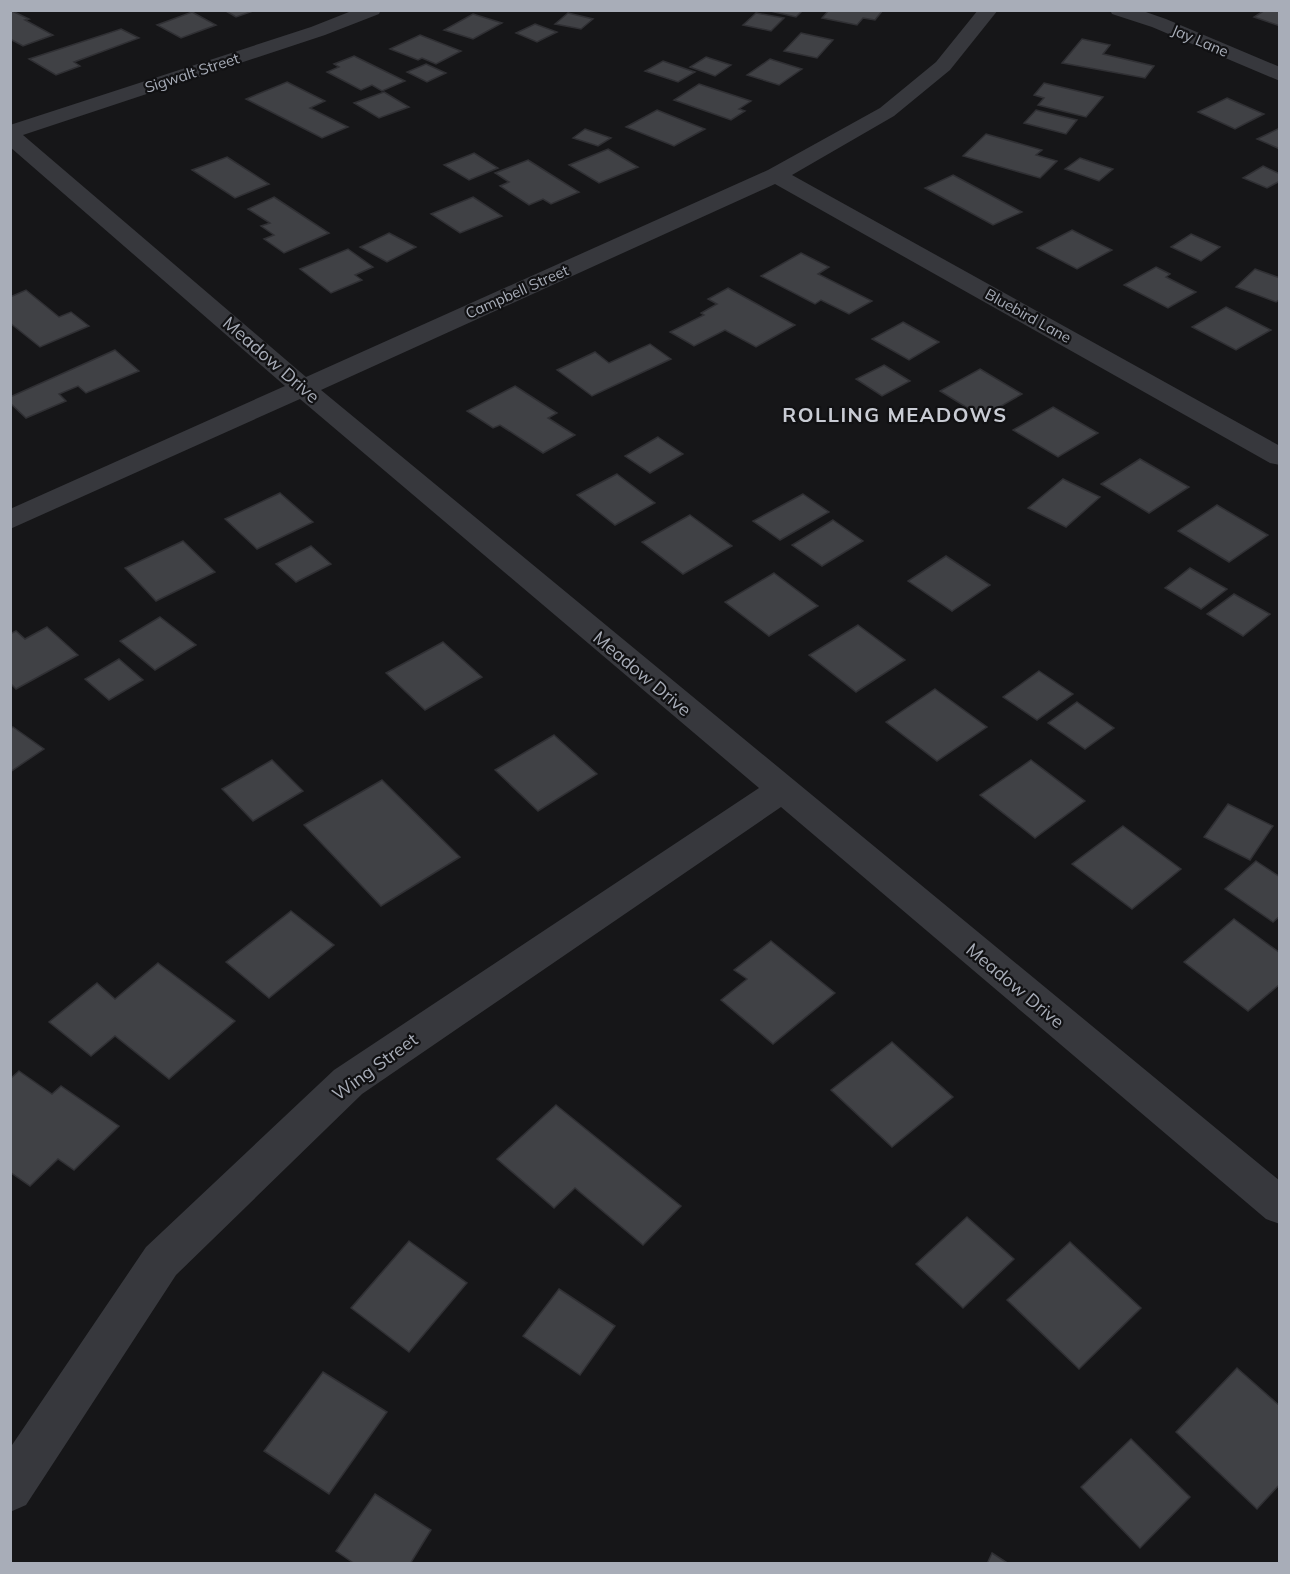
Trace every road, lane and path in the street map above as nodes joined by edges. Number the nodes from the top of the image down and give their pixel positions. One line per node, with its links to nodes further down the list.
1 (372, 10): 5 (street, Sigwalt Street)
2 (989, 10): 6 (street, Campbell Street)
3 (1119, 10): 4 (street, Jay Lane)
4 (1280, 75)
5 (10, 134): 7 (street, Meadow Drive)
6 (776, 176): 7 (street, Campbell Street); 8 (street, Bluebird Lane)
7 (303, 388): 9 (street, Campbell Street); 10 (street, Meadow Drive)
8 (1280, 457)
9 (10, 520)
10 (781, 790): 11 (street, Meadow Drive); 12 (street, Wing Street)
11 (1280, 1206)
12 (10, 1489)

